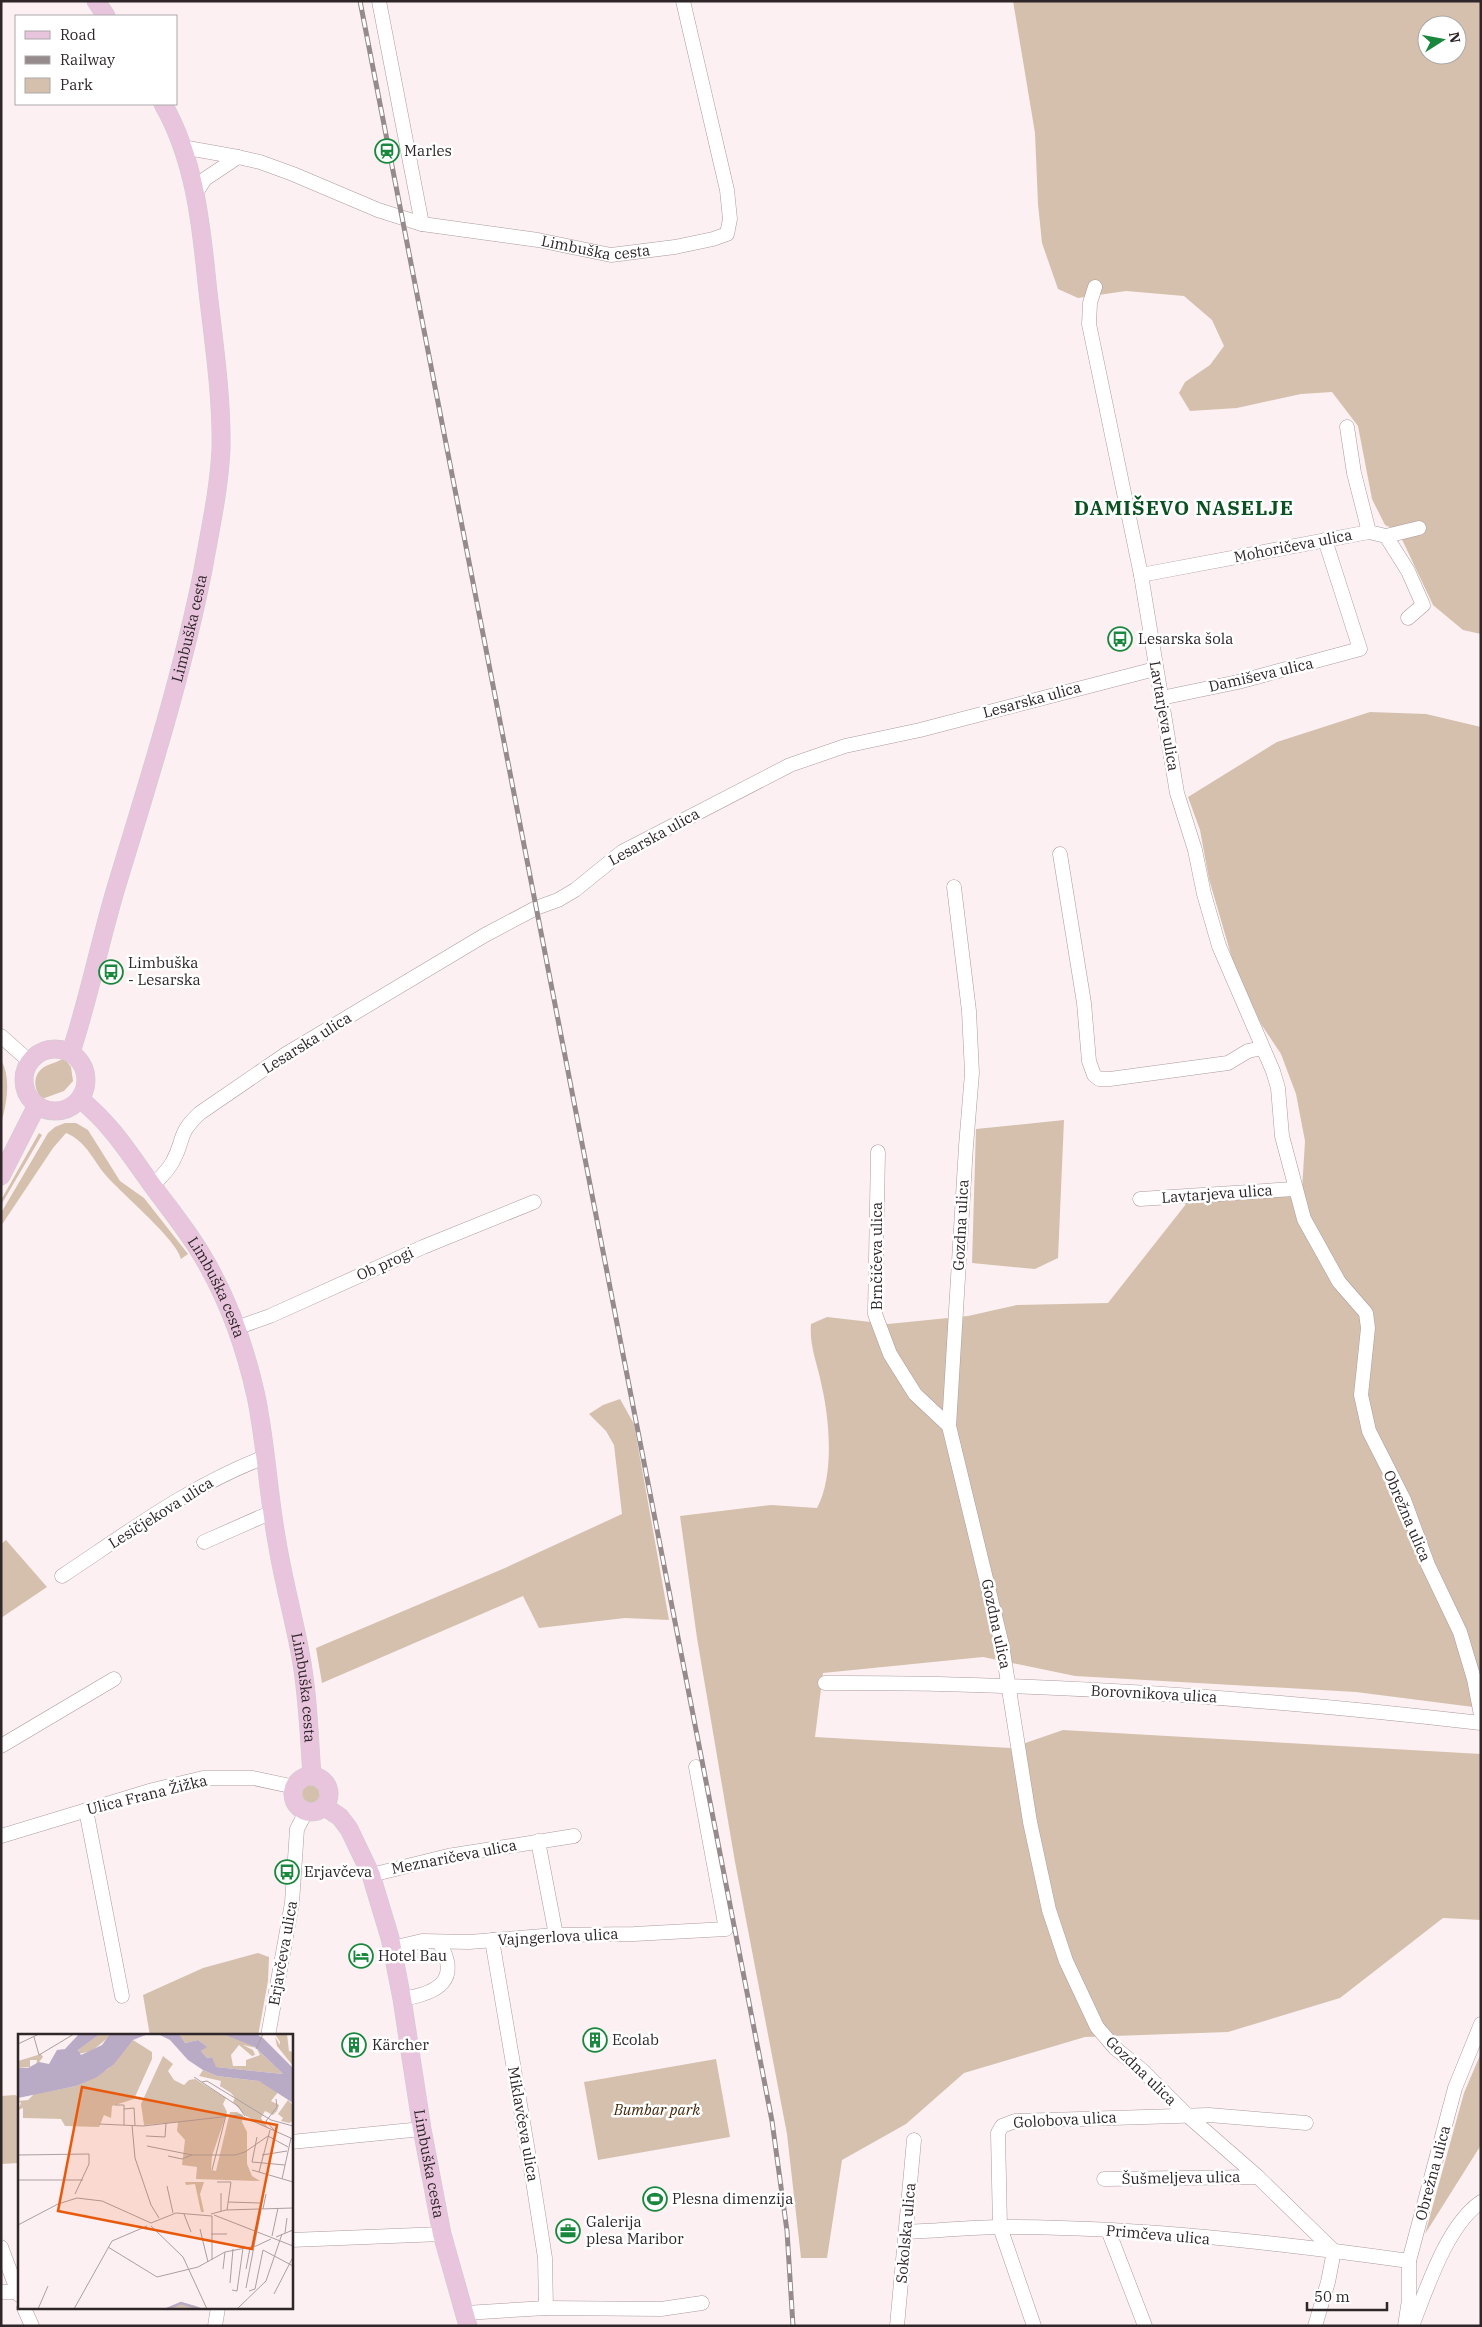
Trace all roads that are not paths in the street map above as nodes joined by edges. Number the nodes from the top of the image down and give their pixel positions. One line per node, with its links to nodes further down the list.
1 (96, 1): 4 (main road)
2 (379, 1): 9 (street)
3 (683, 1): 9 (street, Limbuška cesta)
4 (105, 15)
5 (164, 105): 6 (main road, Limbuška cesta)
6 (182, 147): 7 (street, Limbuška cesta); 8 (main road, Limbuška cesta)
7 (238, 157): 8 (street); 9 (street, Limbuška cesta)
8 (196, 193): 24 (main road, Limbuška cesta)
9 (422, 224)
10 (1095, 287): 16 (street, Lavtarjeva ulica)
11 (1347, 427): 13 (street, Mohoričeva ulica)
12 (1419, 528): 14 (street)
13 (1369, 532): 14 (street); 15 (street, Mohoričeva ulica)
14 (1386, 536): 17 (street)
15 (1325, 540): 16 (street, Mohoričeva ulica); 19 (street, Damiševa ulica)
16 (1141, 575): 18 (street, Lavtarjeva ulica)
17 (1408, 618)
18 (1155, 669): 19 (street, Lavtarjeva ulica); 30 (street, Lesarska ulica)
19 (1160, 698): 23 (street, Lavtarjeva ulica)
20 (1060, 854): 23 (street)
21 (954, 887): 36 (street, Gozdna ulica)
22 (1, 1036): 25 (street)
23 (1262, 1048): 31 (street, Lavtarjeva ulica)
24 (71, 1052): 25 (main road); 26 (main road)
25 (29, 1061): 27 (main road)
26 (80, 1099): 27 (main road); 30 (main road, Limbuška cesta)
27 (37, 1105): 29 (main road)
28 (878, 1152): 36 (street, Brnčičeva ulica)
29 (1, 1176)
30 (152, 1186): 35 (main road, Limbuška cesta)
31 (1294, 1189): 32 (street, Lavtarjeva ulica); 34 (street, Lavtarjeva ulica)
32 (1140, 1198)
33 (534, 1202): 35 (street, Ob progi)
34 (1366, 1312): 44 (street, Obrežna ulica)
35 (236, 1328): 37 (main road, Limbuška cesta)
36 (949, 1426): 43 (street, Gozdna ulica)
37 (265, 1457): 38 (main road, Limbuška cesta); 40 (street, Lesičjekova ulica)
38 (272, 1512): 39 (street); 48 (main road, Limbuška cesta)
39 (204, 1542)
40 (62, 1576)
41 (114, 1679): 46 (street)
42 (825, 1683): 43 (street, Borovnikova ulica)
43 (1009, 1687): 45 (street, Borovnikova ulica); 65 (street, Gozdna ulica)
44 (1481, 1715)
45 (1481, 1723)
46 (1, 1746)
47 (696, 1767): 57 (street, Vajngerlova ulica)
48 (312, 1776): 49 (main road); 50 (main road)
49 (295, 1787): 51 (street, Ulica Frana Žižka); 52 (main road)
50 (325, 1807): 52 (main road); 56 (main road, Limbuška cesta)
51 (86, 1810): 53 (street, Ulica Frana Žižka); 61 (street)
52 (306, 1812): 64 (street, Erjavčeva ulica)
53 (1, 1836)
54 (574, 1836): 55 (street, Meznaričeva ulica)
55 (538, 1841): 56 (street, Meznaričeva ulica); 57 (street, Meznaričeva ulica)
56 (371, 1875): 60 (main road, Limbuška cesta)
57 (556, 1935): 58 (street, Vajngerlova ulica)
58 (492, 1940): 59 (street, Vajngerlova ulica); 84 (street, Miklavčeva ulica)
59 (439, 1942): 60 (street, Vajngerlova ulica); 62 (street)
60 (392, 1948): 62 (main road, Limbuška cesta)
61 (122, 1996)
62 (402, 1999): 67 (main road, Limbuška cesta)
63 (1481, 2024): 80 (street, Obrežna ulica)
64 (268, 2034)
65 (1187, 2115): 66 (street, Golobova ulica); 70 (street, Gozdna ulica); 73 (street, Golobova ulica)
66 (1306, 2123)
67 (422, 2129): 69 (street); 76 (main road, Limbuška cesta)
68 (914, 2140): 75 (street, Sokolska ulica)
69 (292, 2142)
70 (1258, 2178): 71 (street, Šušmeljeva ulica); 79 (street, Gozdna ulica)
71 (1104, 2179)
72 (1481, 2202): 95 (street)
73 (1000, 2227): 74 (street, Primčeva ulica); 75 (street, Primčeva ulica); 91 (street, Golobova ulica)
74 (1108, 2230): 79 (street, Primčeva ulica); 92 (street)
75 (906, 2232): 90 (street, Sokolska ulica)
76 (442, 2234): 77 (street); 87 (main road, Limbuška cesta)
77 (292, 2240)
78 (1, 2246): 82 (street)
79 (1334, 2251): 80 (street, Primčeva ulica); 93 (street)
80 (1409, 2261): 94 (street, Obrežna ulica)
81 (1, 2292): 82 (street)
82 (18, 2294)
83 (702, 2303): 84 (street)
84 (546, 2308): 87 (street)
85 (25, 2310): 88 (street)
86 (218, 2310): 89 (street)
87 (466, 2319)
88 (32, 2326)
89 (214, 2326)
90 (897, 2326)
91 (1034, 2326)
92 (1145, 2326)
93 (1315, 2326)
94 (1404, 2326)
95 (1412, 2326)

